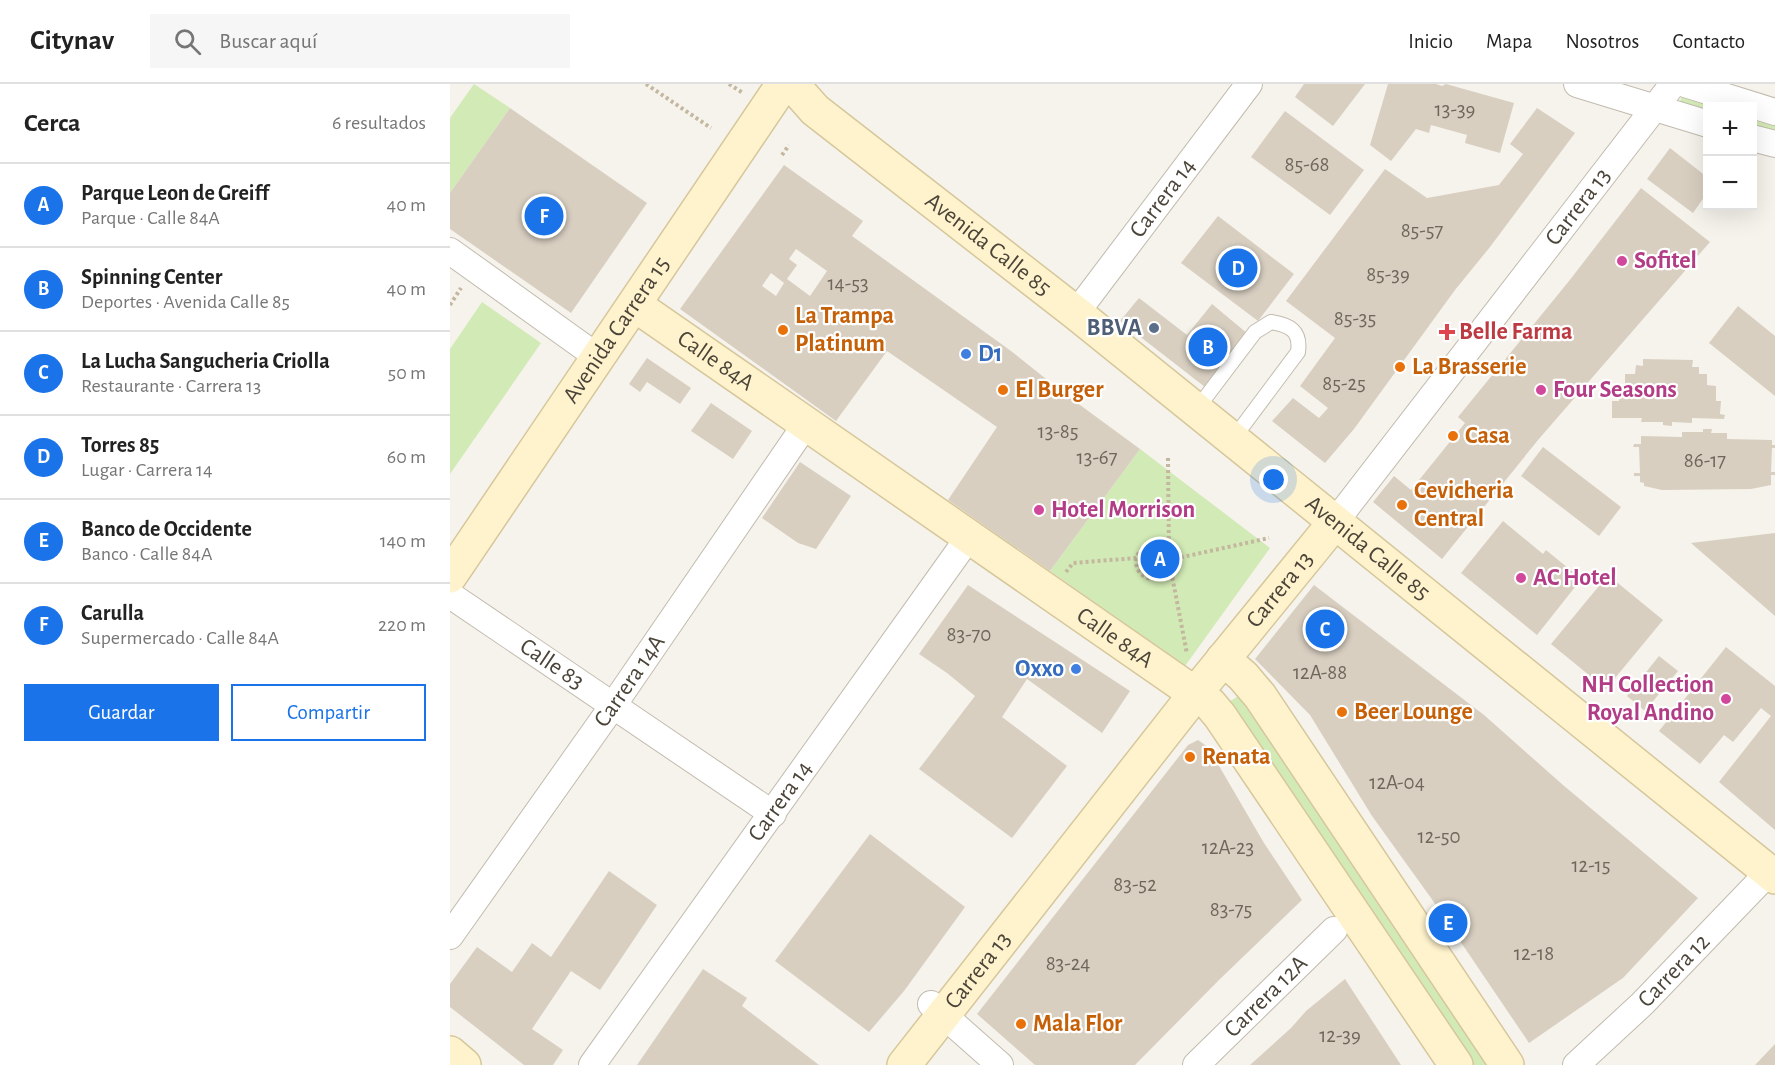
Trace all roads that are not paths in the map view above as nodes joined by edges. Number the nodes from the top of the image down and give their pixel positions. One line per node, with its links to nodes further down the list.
1 (783, 84): 15 (street, Avenida Carrera 15)
2 (792, 84): 14 (street, Avenida Calle 85)
3 (1249, 84): 14 (street, Carrera 14)
4 (1577, 84): 8 (street)
5 (1673, 84): 8 (street, Carrera 13)
6 (1685, 84): 7 (street)
7 (1732, 91): 9 (street)
8 (1655, 108): 10 (street); 20 (street, Carrera 13)
9 (1775, 112)
10 (1703, 123)
11 (1757, 139): 12 (street)
12 (1775, 144)
13 (450, 251): 16 (street)
14 (1076, 313): 17 (street, Avenida Calle 85)
15 (647, 314): 16 (street, Avenida Carrera 15); 18 (street, Calle 84A)
16 (599, 358): 22 (street, Avenida Carrera 15)
17 (1196, 410): 19 (street, Avenida Calle 85); 19 (lane)
18 (806, 424): 21 (street, Calle 84A); 26 (street, Carrera 14A)
19 (1233, 440): 20 (street, Avenida Calle 85)
20 (1335, 522): 24 (street, Carrera 13); 28 (street, Avenida Calle 85)
21 (969, 537): 25 (street, Calle 84A); 27 (street, Carrera 14)
22 (450, 576)
23 (450, 595): 26 (street, Calle 83)
24 (1223, 659): 25 (street, Carrera 13); 39 (street)
25 (1195, 694): 31 (street, Carrera 13); 38 (street, Calle 84A)
26 (612, 707): 27 (street, Calle 83); 30 (street, Carrera 14A)
27 (773, 814): 34 (street, Carrera 14)
28 (1772, 874): 40 (street, Carrera 12)
29 (1334, 930): 37 (street, Carrera 12A)
30 (450, 936)
31 (937, 1009): 35 (street, Carrera 13); 36 (street)
32 (450, 1053): 33 (street)
33 (464, 1065)
34 (592, 1065)
35 (904, 1065)
36 (1000, 1065)
37 (1196, 1065)
38 (1456, 1065)
39 (1507, 1065)
40 (1576, 1065)

